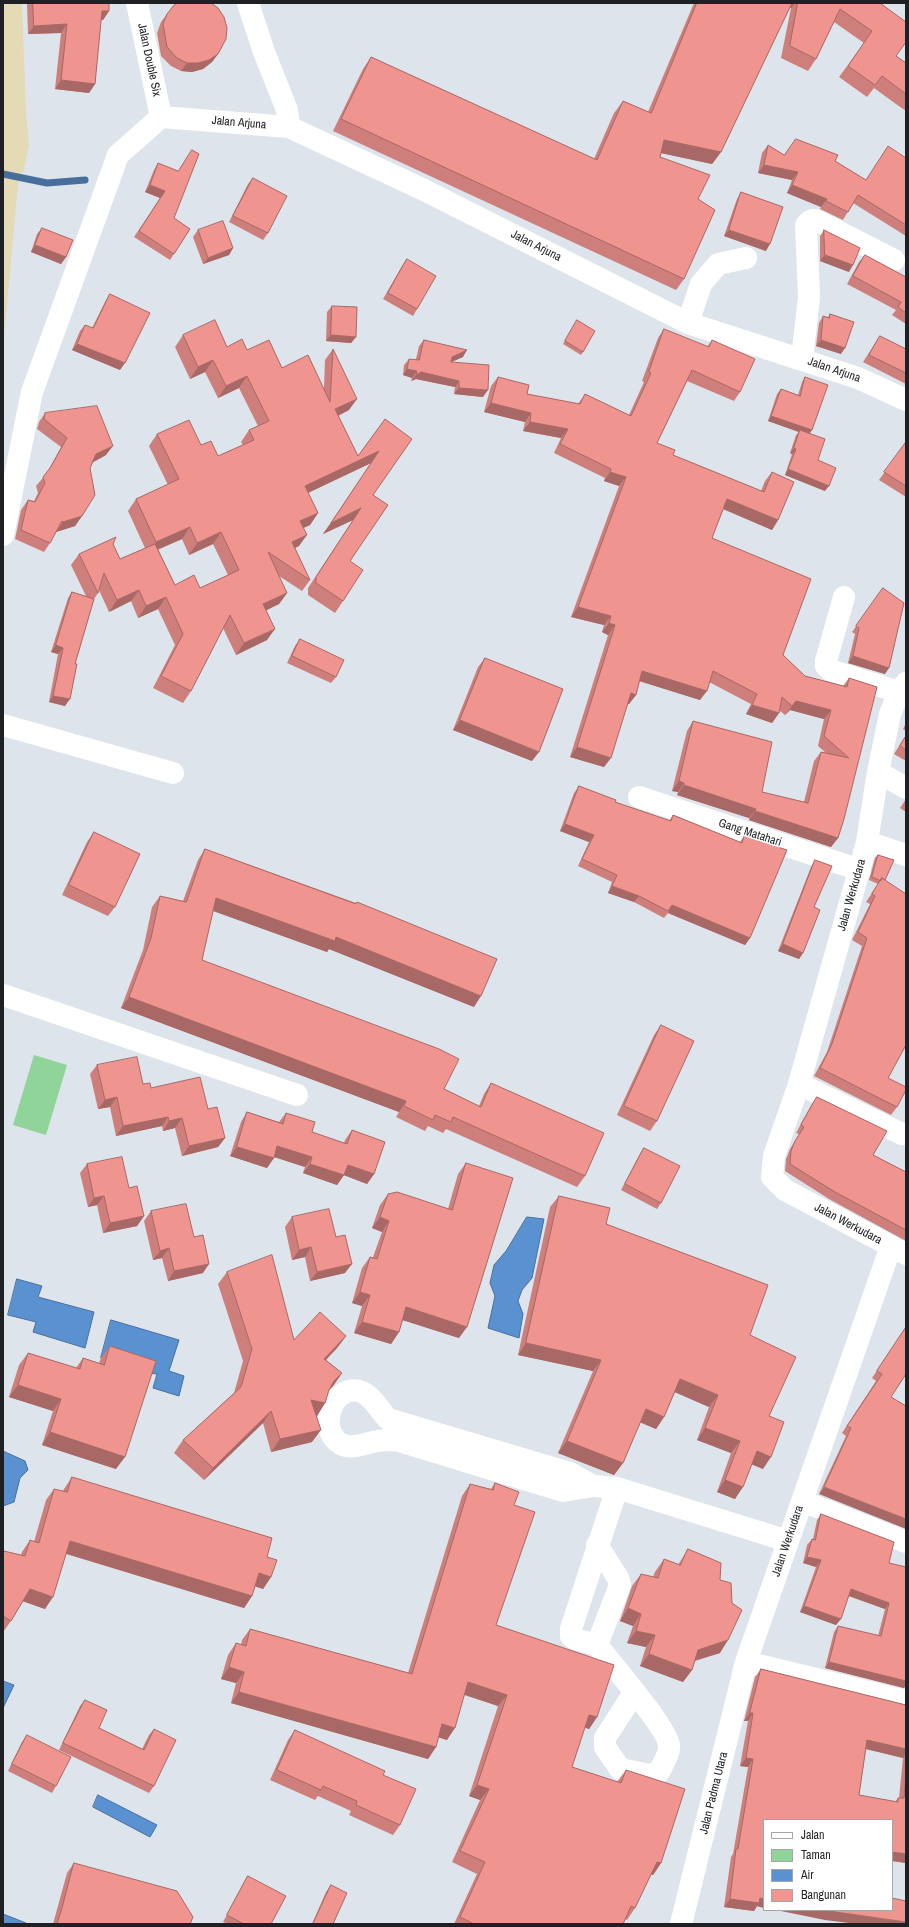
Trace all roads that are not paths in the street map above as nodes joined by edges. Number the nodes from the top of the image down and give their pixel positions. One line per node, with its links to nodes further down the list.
1 (137, 3): 3 (street, Jalan Double Six)
2 (248, 3): 4 (street)
3 (161, 117): 4 (street, Jalan Arjuna); 10 (street)
4 (289, 127): 7 (street, Jalan Arjuna)
5 (746, 258): 7 (street)
6 (894, 260): 8 (street)
7 (688, 323): 8 (street, Jalan Arjuna)
8 (802, 359): 9 (street, Jalan Arjuna)
9 (906, 400)
10 (3, 535)
11 (844, 597): 12 (street)
12 (903, 687): 14 (street, Jalan Werkudara)
13 (3, 725): 15 (street)
14 (878, 768): 16 (street); 17 (street); 19 (street, Jalan Werkudara)
15 (173, 773)
16 (906, 779)
17 (906, 788)
18 (639, 797): 21 (street, Gang Matahari)
19 (867, 842): 20 (street); 21 (street, Jalan Werkudara)
20 (906, 855)
21 (860, 870): 23 (street, Jalan Werkudara)
22 (3, 996): 24 (street)
23 (799, 1084): 25 (street); 26 (street, Jalan Werkudara)
24 (298, 1095)
25 (902, 1134)
26 (898, 1250): 29 (street, Jalan Werkudara)
27 (593, 1486): 27 (street); 28 (street)
28 (617, 1488): 30 (street); 32 (street)
29 (802, 1501): 30 (street, Jalan Werkudara); 31 (street)
30 (788, 1541): 34 (street, Jalan Werkudara)
31 (906, 1542)
32 (597, 1545): 33 (street); 33 (street)
33 (597, 1645): 35 (street)
34 (746, 1662): 36 (street); 37 (street, Jalan Padma Utara)
35 (634, 1693)
36 (906, 1701)
37 (681, 1924)

